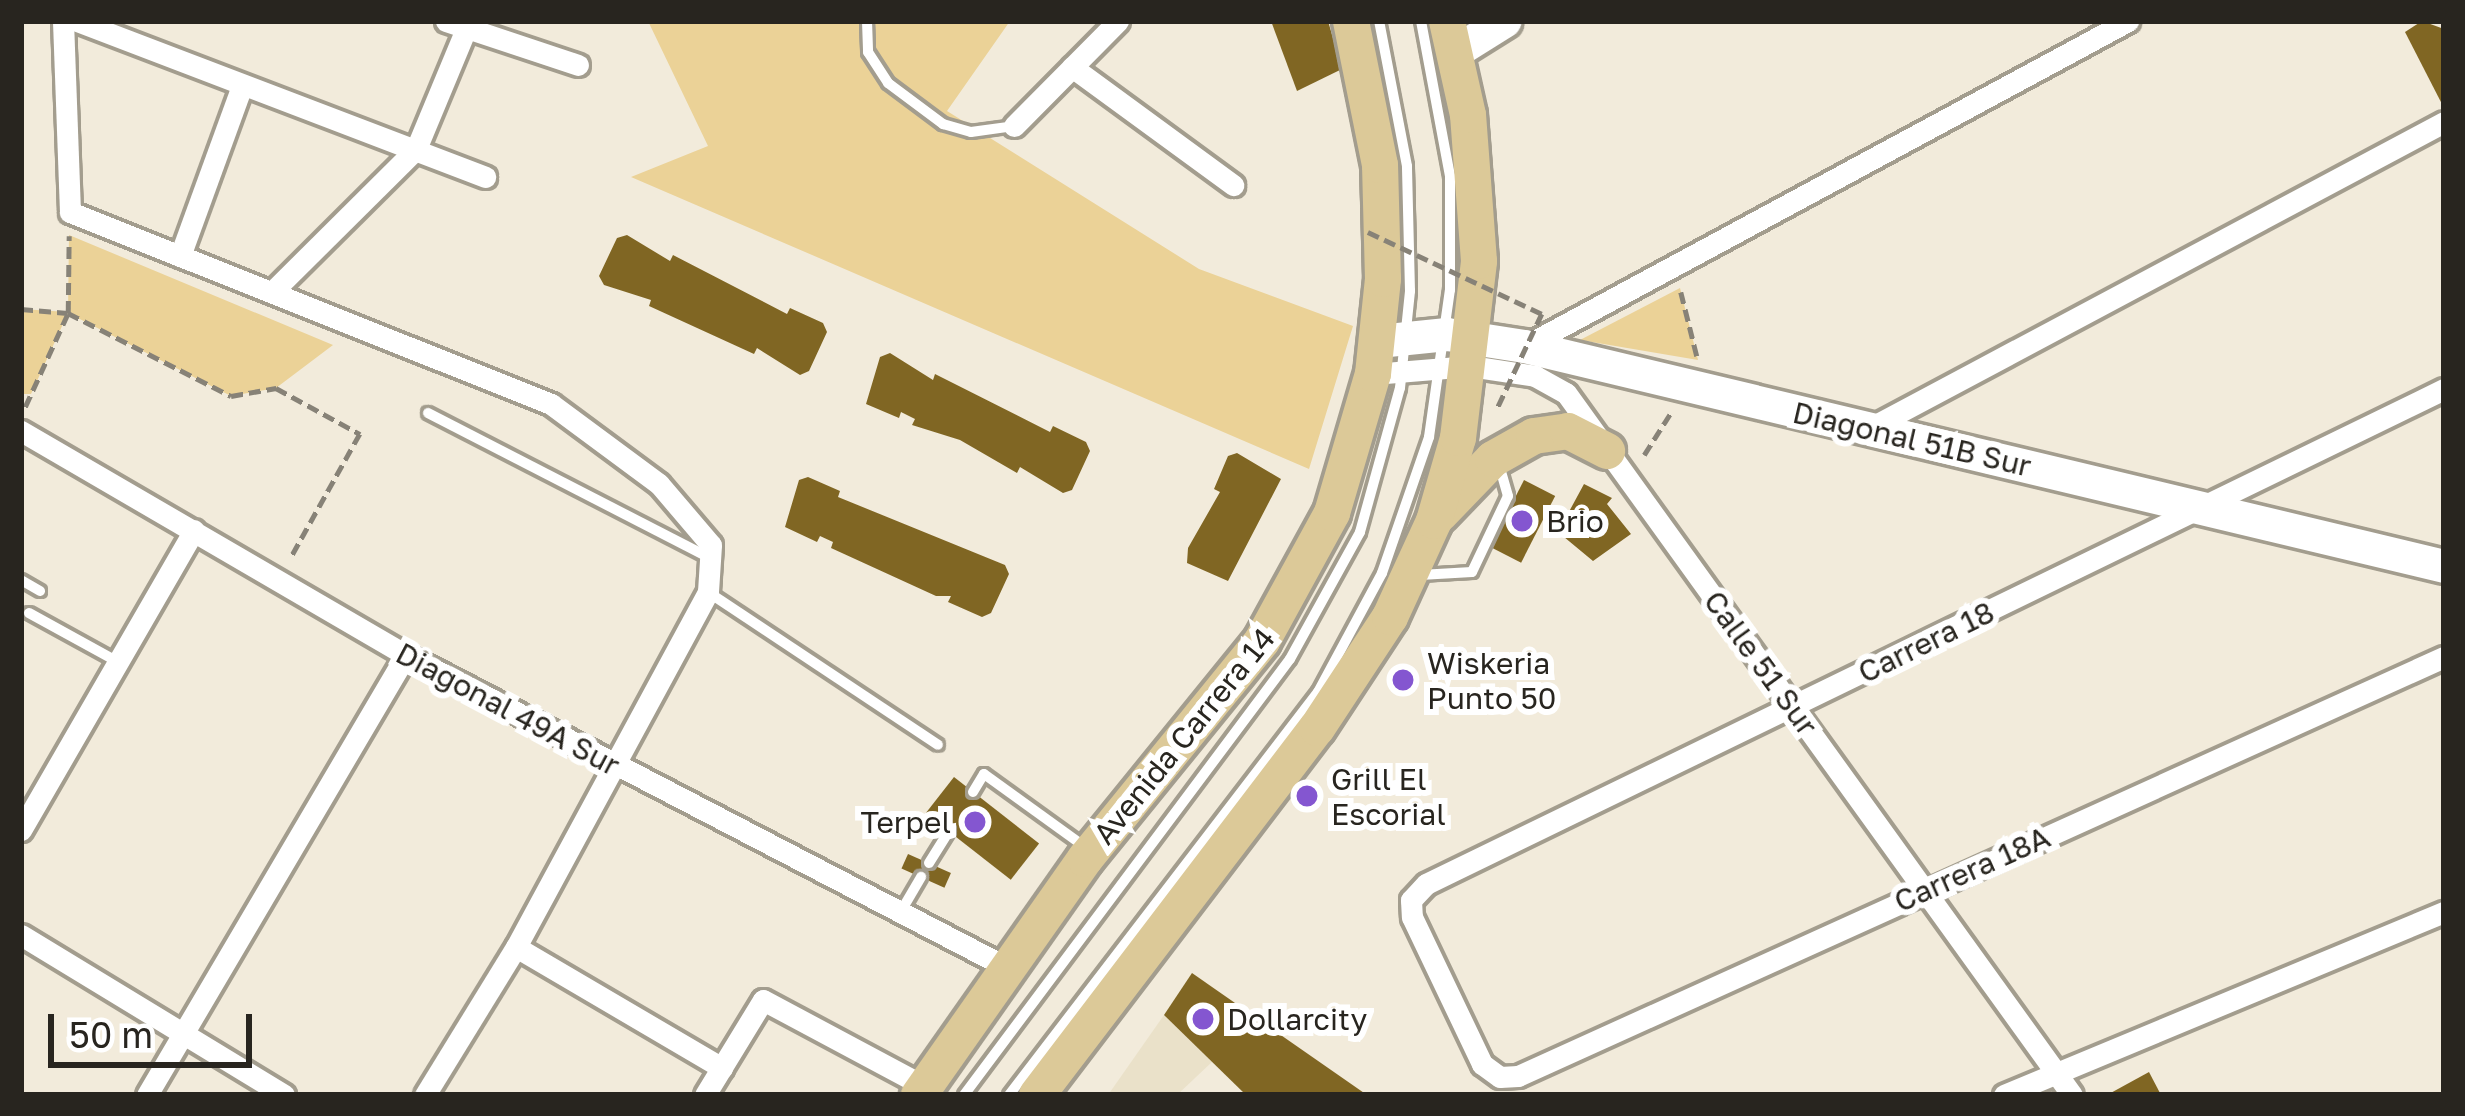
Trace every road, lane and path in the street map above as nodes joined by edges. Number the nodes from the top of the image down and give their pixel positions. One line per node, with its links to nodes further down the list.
1 (63, 21): 20 (street)
2 (77, 21): 14 (street)
3 (867, 21): 16 (lane)
4 (1118, 21): 13 (street)
5 (1351, 21): 29 (main road, Avenida Carrera 14)
6 (1379, 21): 29 (lane)
7 (1421, 21): 28 (lane)
8 (1504, 21): 11 (street)
9 (2128, 21): 23 (street)
10 (456, 25): 12 (street); 17 (street)
11 (1451, 36): 28 (main road)
12 (578, 65)
13 (1072, 67): 16 (street); 19 (street)
14 (242, 86): 17 (street); 22 (street)
15 (2444, 122): 35 (street)
16 (1014, 126)
17 (416, 149): 18 (street); 24 (street)
18 (485, 177)
19 (1233, 185)
20 (70, 212): 22 (street); 26 (path)
21 (1368, 232): 32 (path, bridge)
22 (180, 256): 24 (street)
23 (1678, 268): 27 (street); 30 (path)
24 (272, 292): 42 (street)
25 (21, 309): 26 (path)
26 (68, 313): 34 (path); 46 (path)
27 (1524, 346): 28 (street, Diagonal 51B Sur); 30 (street, Diagonal 51B Sur)
28 (1458, 351): 29 (street, Diagonal 51B Sur); 38 (street, Calle 51 Sur); 40 (main road); 78 (lane)
29 (1390, 354): 59 (main road, Avenida Carrera 14); 77 (lane)
30 (1688, 385): 35 (street, Diagonal 51B Sur); 38 (path)
31 (2444, 389): 39 (street, Carrera 18)
32 (1497, 409)
33 (428, 412): 42 (lane)
34 (21, 416)
35 (1870, 428): 39 (street, Diagonal 51B Sur)
36 (21, 430): 41 (street, Diagonal 49A Sur)
37 (1493, 459): 38 (main road); 40 (main road); 44 (lane)
38 (1618, 465): 53 (street, Calle 51 Sur)
39 (2202, 508): 43 (street, Diagonal 51B Sur); 53 (street, Carrera 18)
40 (1434, 521): 44 (main road)
41 (194, 530): 46 (street, Diagonal 49A Sur); 52 (street)
42 (713, 559): 48 (street)
43 (2444, 566)
44 (1410, 574): 79 (main road)
45 (21, 580): 47 (lane)
46 (278, 580): 50 (street, Diagonal 49A Sur)
47 (40, 591)
48 (708, 592): 54 (lane); 55 (street)
49 (28, 613): 52 (lane)
50 (406, 655): 55 (street, Diagonal 49A Sur); 68 (street)
51 (2444, 656): 62 (street, Carrera 18A)
52 (118, 662): 57 (street)
53 (1792, 707): 62 (street, Calle 51 Sur); 71 (street, Carrera 18)
54 (938, 746)
55 (614, 766): 64 (street, Diagonal 49A Sur); 66 (street)
56 (973, 791): 59 (lane)
57 (21, 830)
58 (949, 831): 60 (lane)
59 (1091, 852): 67 (main road, Avenida Carrera 14)
60 (929, 863)
61 (921, 877): 64 (lane)
62 (1924, 890): 70 (street, Calle 51 Sur); 71 (street, Carrera 18A)
63 (2444, 912): 70 (street)
64 (900, 913): 67 (street, Diagonal 49A Sur)
65 (21, 935): 68 (street)
66 (516, 947): 69 (street); 75 (street)
67 (1006, 967): 72 (main road, Avenida Carrera 14)
68 (183, 1034): 73 (street); 74 (street)
69 (722, 1068): 72 (street); 76 (street)
70 (2056, 1073): 80 (street); 81 (street, Calle 51 Sur)
71 (1500, 1076)
72 (921, 1092)
73 (147, 1095)
74 (284, 1095)
75 (425, 1095)
76 (705, 1095)
77 (964, 1095)
78 (1009, 1095)
79 (1037, 1095)
80 (2004, 1095)
81 (2072, 1095)

